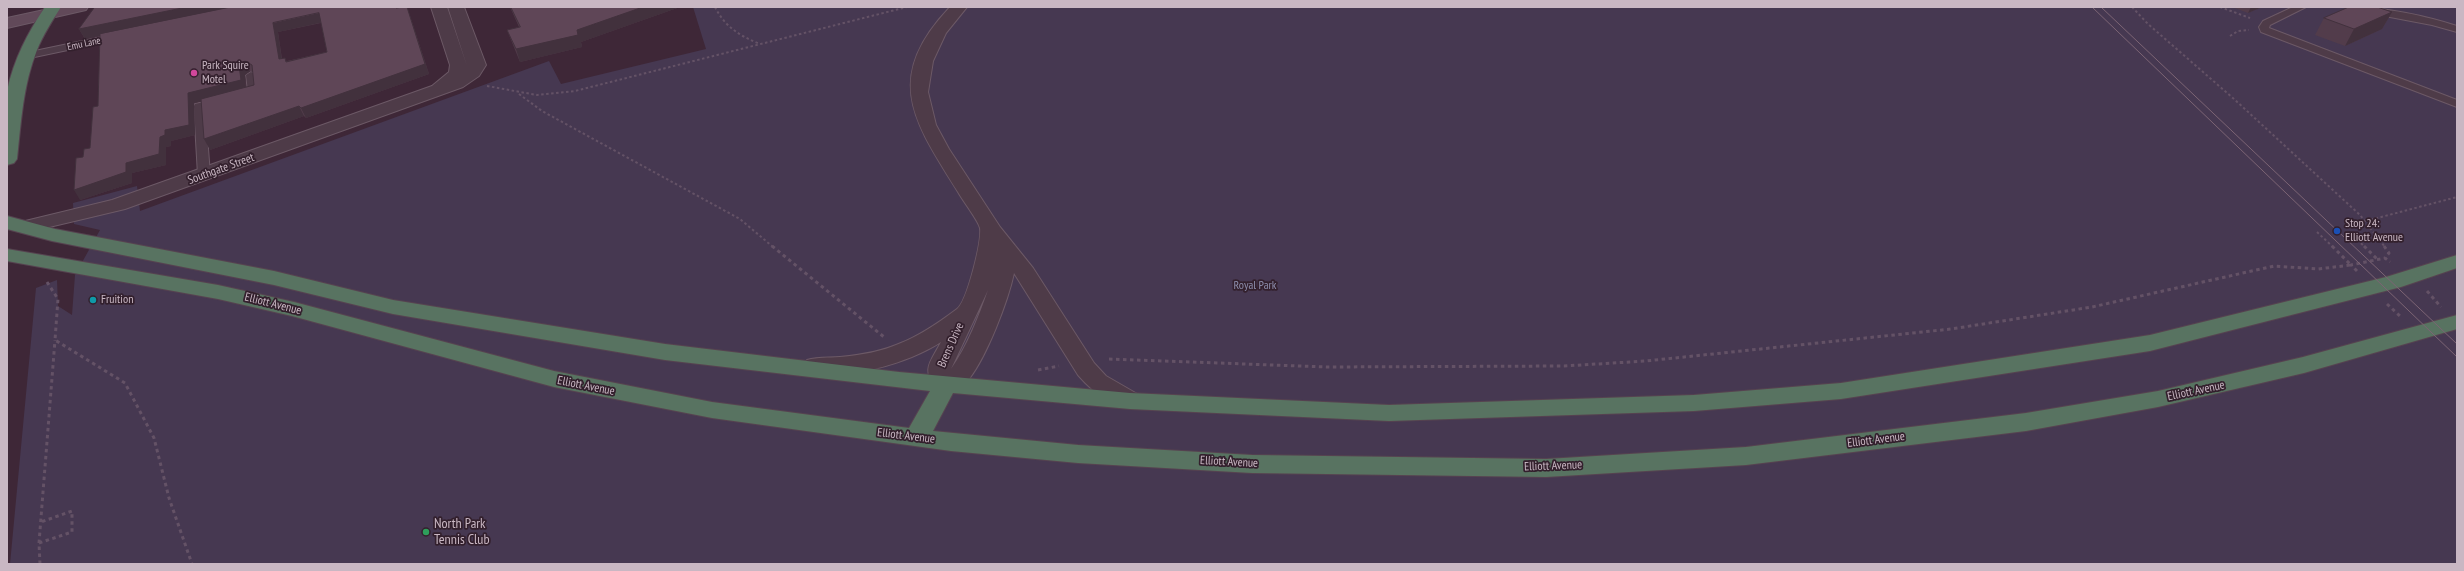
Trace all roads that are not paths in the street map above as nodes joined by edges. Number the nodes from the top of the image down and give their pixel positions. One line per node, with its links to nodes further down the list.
1 (80, 7): 7 (street)
2 (439, 7): 17 (street)
3 (456, 7): 17 (street, Southgate Street)
4 (959, 7): 22 (street, Brens Drive)
5 (2298, 7): 18 (lane)
6 (2356, 7): 11 (lane)
7 (51, 10): 9 (street); 15 (highway)
8 (7, 18): 9 (street)
9 (23, 18): 12 (street)
10 (2457, 20): 11 (lane)
11 (2438, 22): 13 (lane)
12 (7, 23)
13 (2457, 29)
14 (127, 35): 15 (lane, Emu Lane)
15 (25, 56): 19 (highway)
16 (251, 75): 20 (lane)
17 (455, 81): 20 (street, Southgate Street)
18 (2457, 104)
19 (7, 159)
20 (204, 175): 21 (street, Southgate Street)
21 (16, 225): 27 (highway, Elliott Avenue)
22 (992, 230): 25 (street, Brens Drive); 28 (street, Brens Drive); 29 (street)
23 (7, 255): 30 (highway, Elliott Avenue)
24 (2457, 261): 29 (highway, Elliott Avenue)
25 (969, 305): 27 (street); 28 (street, Brens Drive)
26 (2457, 322): 30 (highway, Elliott Avenue)
27 (738, 360): 28 (highway, Elliott Avenue)
28 (945, 385): 29 (highway, Elliott Avenue); 30 (highway)
29 (1130, 400)
30 (916, 438)

